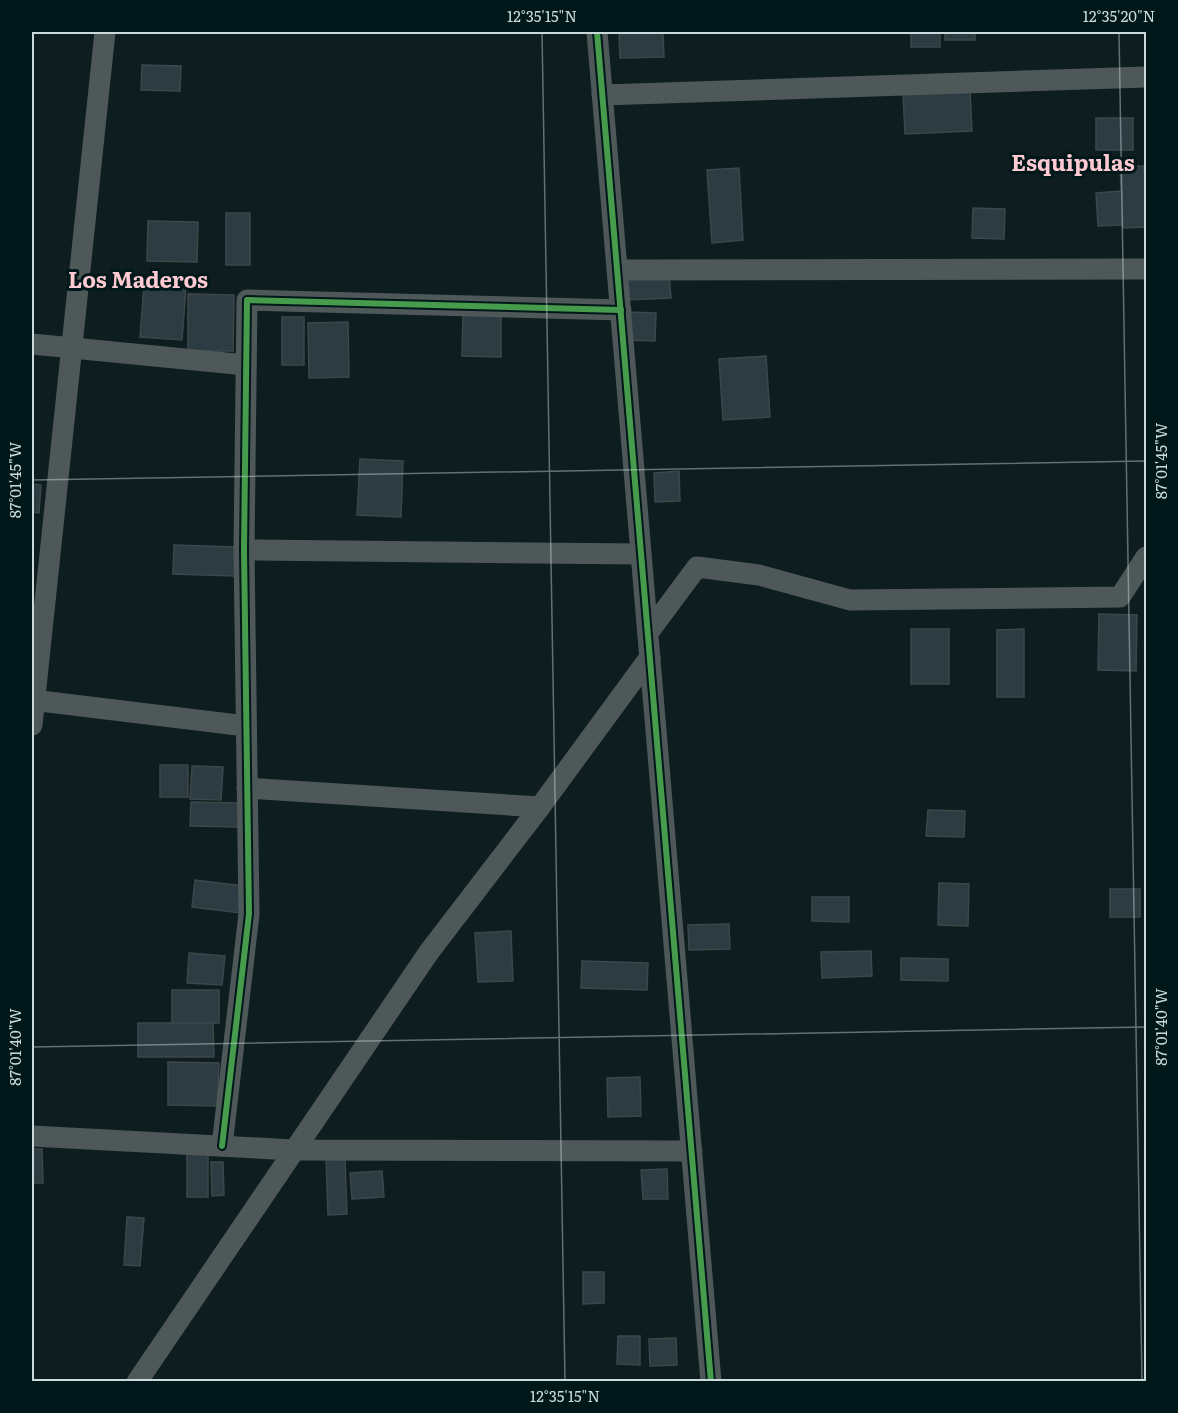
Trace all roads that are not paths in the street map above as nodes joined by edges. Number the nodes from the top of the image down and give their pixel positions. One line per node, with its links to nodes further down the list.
1 (105, 32): 9 (street)
2 (597, 32): 4 (street)
3 (1146, 77): 4 (street)
4 (602, 95): 6 (street)
5 (1146, 269): 6 (street)
6 (617, 270): 7 (street)
7 (621, 310): 10 (street); 12 (street)
8 (32, 344): 9 (street)
9 (72, 349): 10 (street); 16 (street)
10 (246, 365): 11 (street)
11 (244, 550): 12 (street); 18 (street)
12 (641, 554): 14 (street)
13 (1146, 557): 14 (street)
14 (648, 633): 15 (street)
15 (650, 657): 20 (street); 24 (street)
16 (33, 700): 17 (street); 18 (street)
17 (32, 725)
18 (246, 726): 19 (street)
19 (247, 789): 20 (street); 22 (street)
20 (540, 807): 23 (street)
21 (32, 1136): 22 (street)
22 (222, 1146): 23 (street)
23 (294, 1150): 24 (street); 25 (street)
24 (692, 1151): 26 (street)
25 (137, 1382)
26 (711, 1382)

